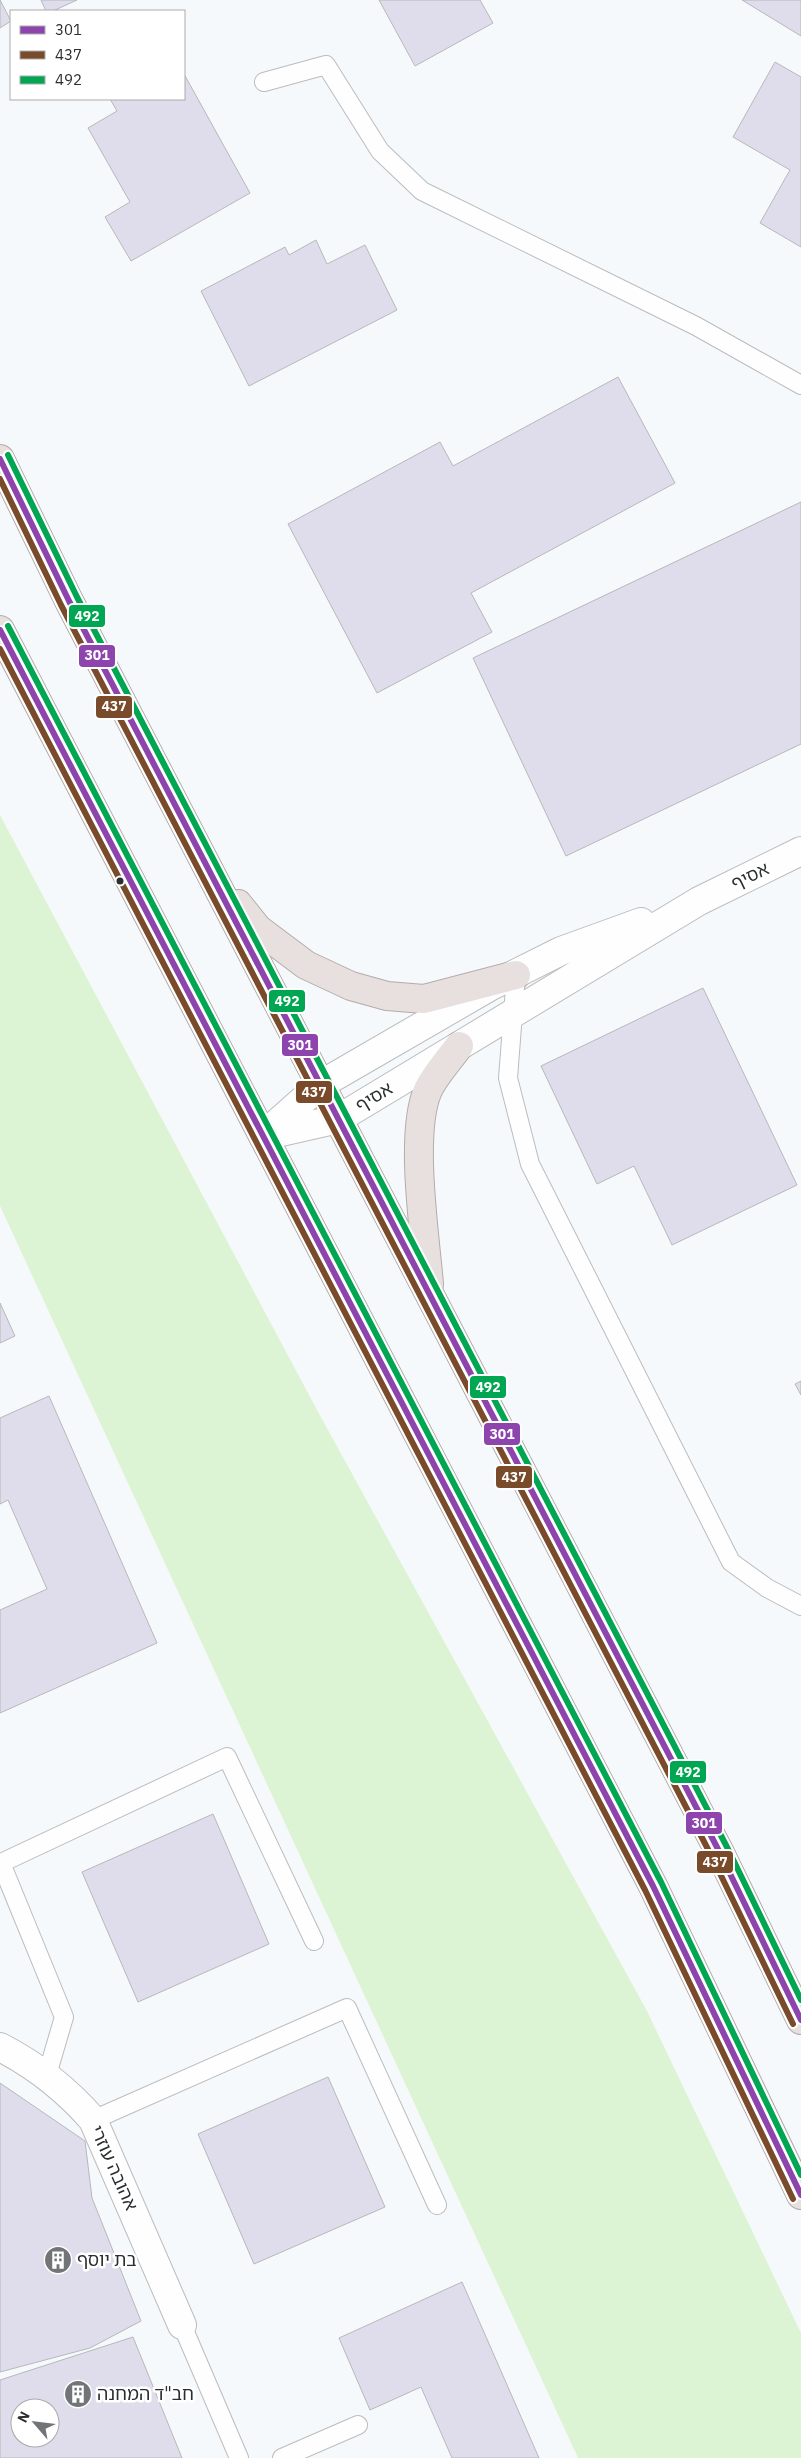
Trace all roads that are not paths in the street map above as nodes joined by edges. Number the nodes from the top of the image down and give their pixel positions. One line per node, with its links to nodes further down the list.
1 (264, 82): 2 (lane)
2 (801, 385)
3 (0, 459): 6 (highway)
4 (3, 638): 13 (highway)
5 (801, 851): 7 (street, אסיף)
6 (202, 858): 8 (highway); 11 (highway)
7 (699, 901): 8 (street, אסיף); 9 (street, אסיף)
8 (516, 975): 9 (lane); 11 (street, אסיף)
9 (514, 1014): 10 (street, אסיף); 15 (lane)
10 (459, 1046): 12 (street, אסיף); 14 (highway)
11 (320, 1085): 12 (highway); 13 (street, אסיף)
12 (338, 1119): 13 (street, אסיף); 14 (highway)
13 (263, 1136): 21 (highway)
14 (430, 1295): 17 (highway)
15 (801, 1606)
16 (314, 1942): 19 (lane)
17 (801, 2020)
18 (0, 2047): 19 (street, אהובה עוזרי)
19 (47, 2075): 20 (street, אהובה עוזרי)
20 (93, 2120): 22 (lane); 23 (street, אהובה עוזרי)
21 (801, 2195)
22 (437, 2205)
23 (182, 2325): 25 (lane)
24 (358, 2425): 26 (lane)
25 (239, 2458)
26 (282, 2458)

